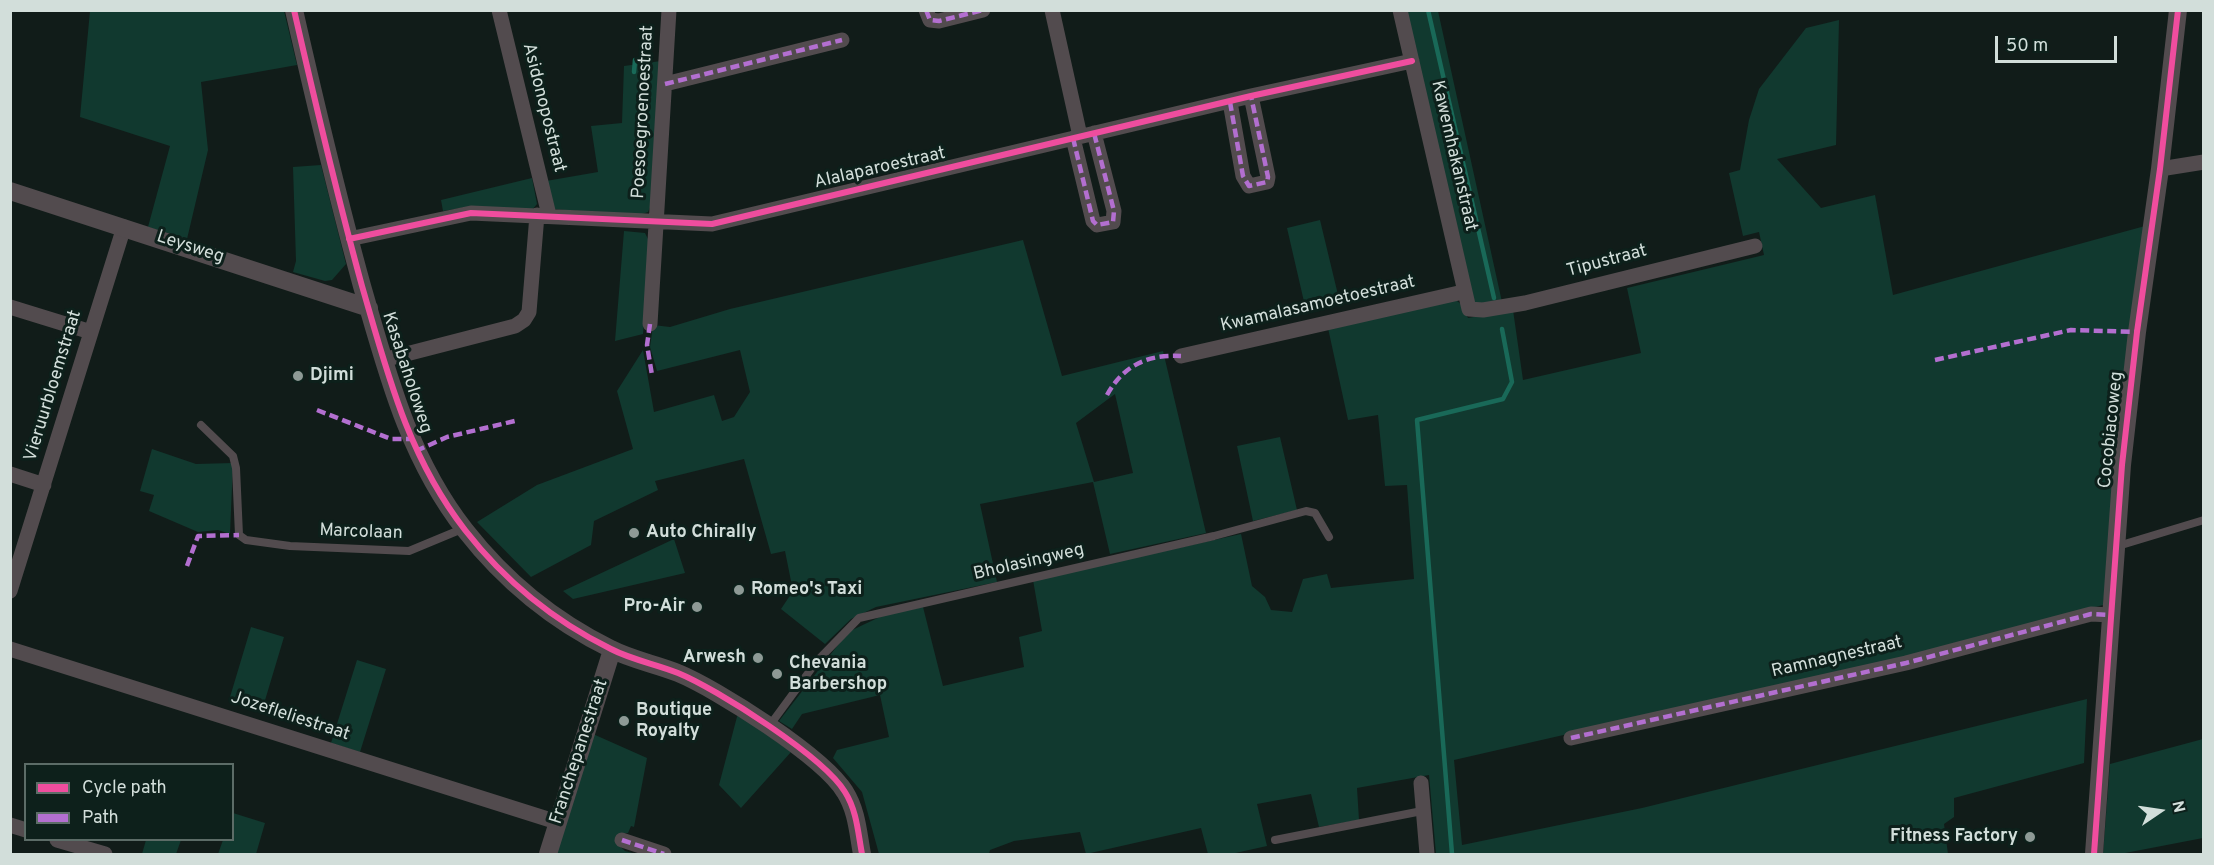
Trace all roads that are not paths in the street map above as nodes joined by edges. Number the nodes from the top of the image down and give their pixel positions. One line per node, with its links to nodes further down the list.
1 (294, 10): 21 (street, Kasabaholoweg)
2 (499, 10): 18 (street, Asidonopostraat)
3 (669, 10): 11 (street, Poesoegroenoestraat)
4 (926, 10): 5 (street)
5 (984, 10)
6 (1052, 10): 14 (street)
7 (1400, 10): 10 (street, Kawemhakanstraat)
8 (2178, 10): 16 (street, Cocobiacoweg)
9 (842, 40): 11 (street)
10 (1412, 61): 12 (street, Alalaparoestraat); 23 (street, Kawemhakanstraat)
11 (665, 84): 19 (street, Poesoegroenoestraat)
12 (1251, 96): 13 (street, Alalaparoestraat); 13 (street)
13 (1230, 102): 14 (street, Alalaparoestraat)
14 (1082, 136): 14 (street); 19 (street, Alalaparoestraat)
15 (2204, 162): 16 (street)
16 (2160, 169): 37 (street, Cocobiacoweg)
17 (10, 191): 20 (street, Leysweg)
18 (543, 215): 19 (street, Alalaparoestraat); 21 (street, Alalaparoestraat); 30 (street, Asidonopostraat)
19 (657, 223): 27 (street, Poesoegroenoestraat)
20 (124, 227): 25 (street, Leysweg); 28 (street, Vieruurbloemstraat)
21 (349, 239): 25 (street, Kasabaholoweg)
22 (1755, 246): 26 (street, Tipustraat)
23 (1463, 292): 26 (street, Kawemhakanstraat); 29 (street, Kwamalasamoetoestraat)
24 (10, 307): 28 (street)
25 (369, 308): 30 (street, Kasabaholoweg)
26 (1469, 309)
27 (650, 324)
28 (91, 332): 33 (street, Vieruurbloemstraat)
29 (1181, 356)
30 (383, 360): 35 (street, Kasabaholoweg)
31 (201, 425): 35 (lane, Marcolaan)
32 (10, 474): 33 (street)
33 (44, 485): 38 (street, Vieruurbloemstraat)
34 (2204, 520): 37 (lane)
35 (464, 528): 41 (street, Kasabaholoweg)
36 (1329, 537): 42 (lane, Bholasingweg)
37 (2116, 546): 39 (street, Cocobiacoweg)
38 (10, 591)
39 (2111, 615): 43 (street, Ramnagnestraat); 55 (street, Cocobiacoweg)
40 (10, 649): 46 (street, Jozefleliestraat)
41 (612, 650): 42 (street, Kasabaholoweg); 46 (street, Franchepanestraat)
42 (768, 727): 53 (street, Kasabaholoweg)
43 (1571, 738)
44 (1421, 783): 45 (street)
45 (1422, 812): 48 (lane); 54 (street)
46 (557, 822): 51 (street, Franchepanestraat)
47 (622, 840): 52 (street)
48 (1275, 840)
49 (60, 841): 50 (street)
50 (105, 855)
51 (548, 855)
52 (664, 855)
53 (862, 855)
54 (1428, 855)
55 (2094, 855)

